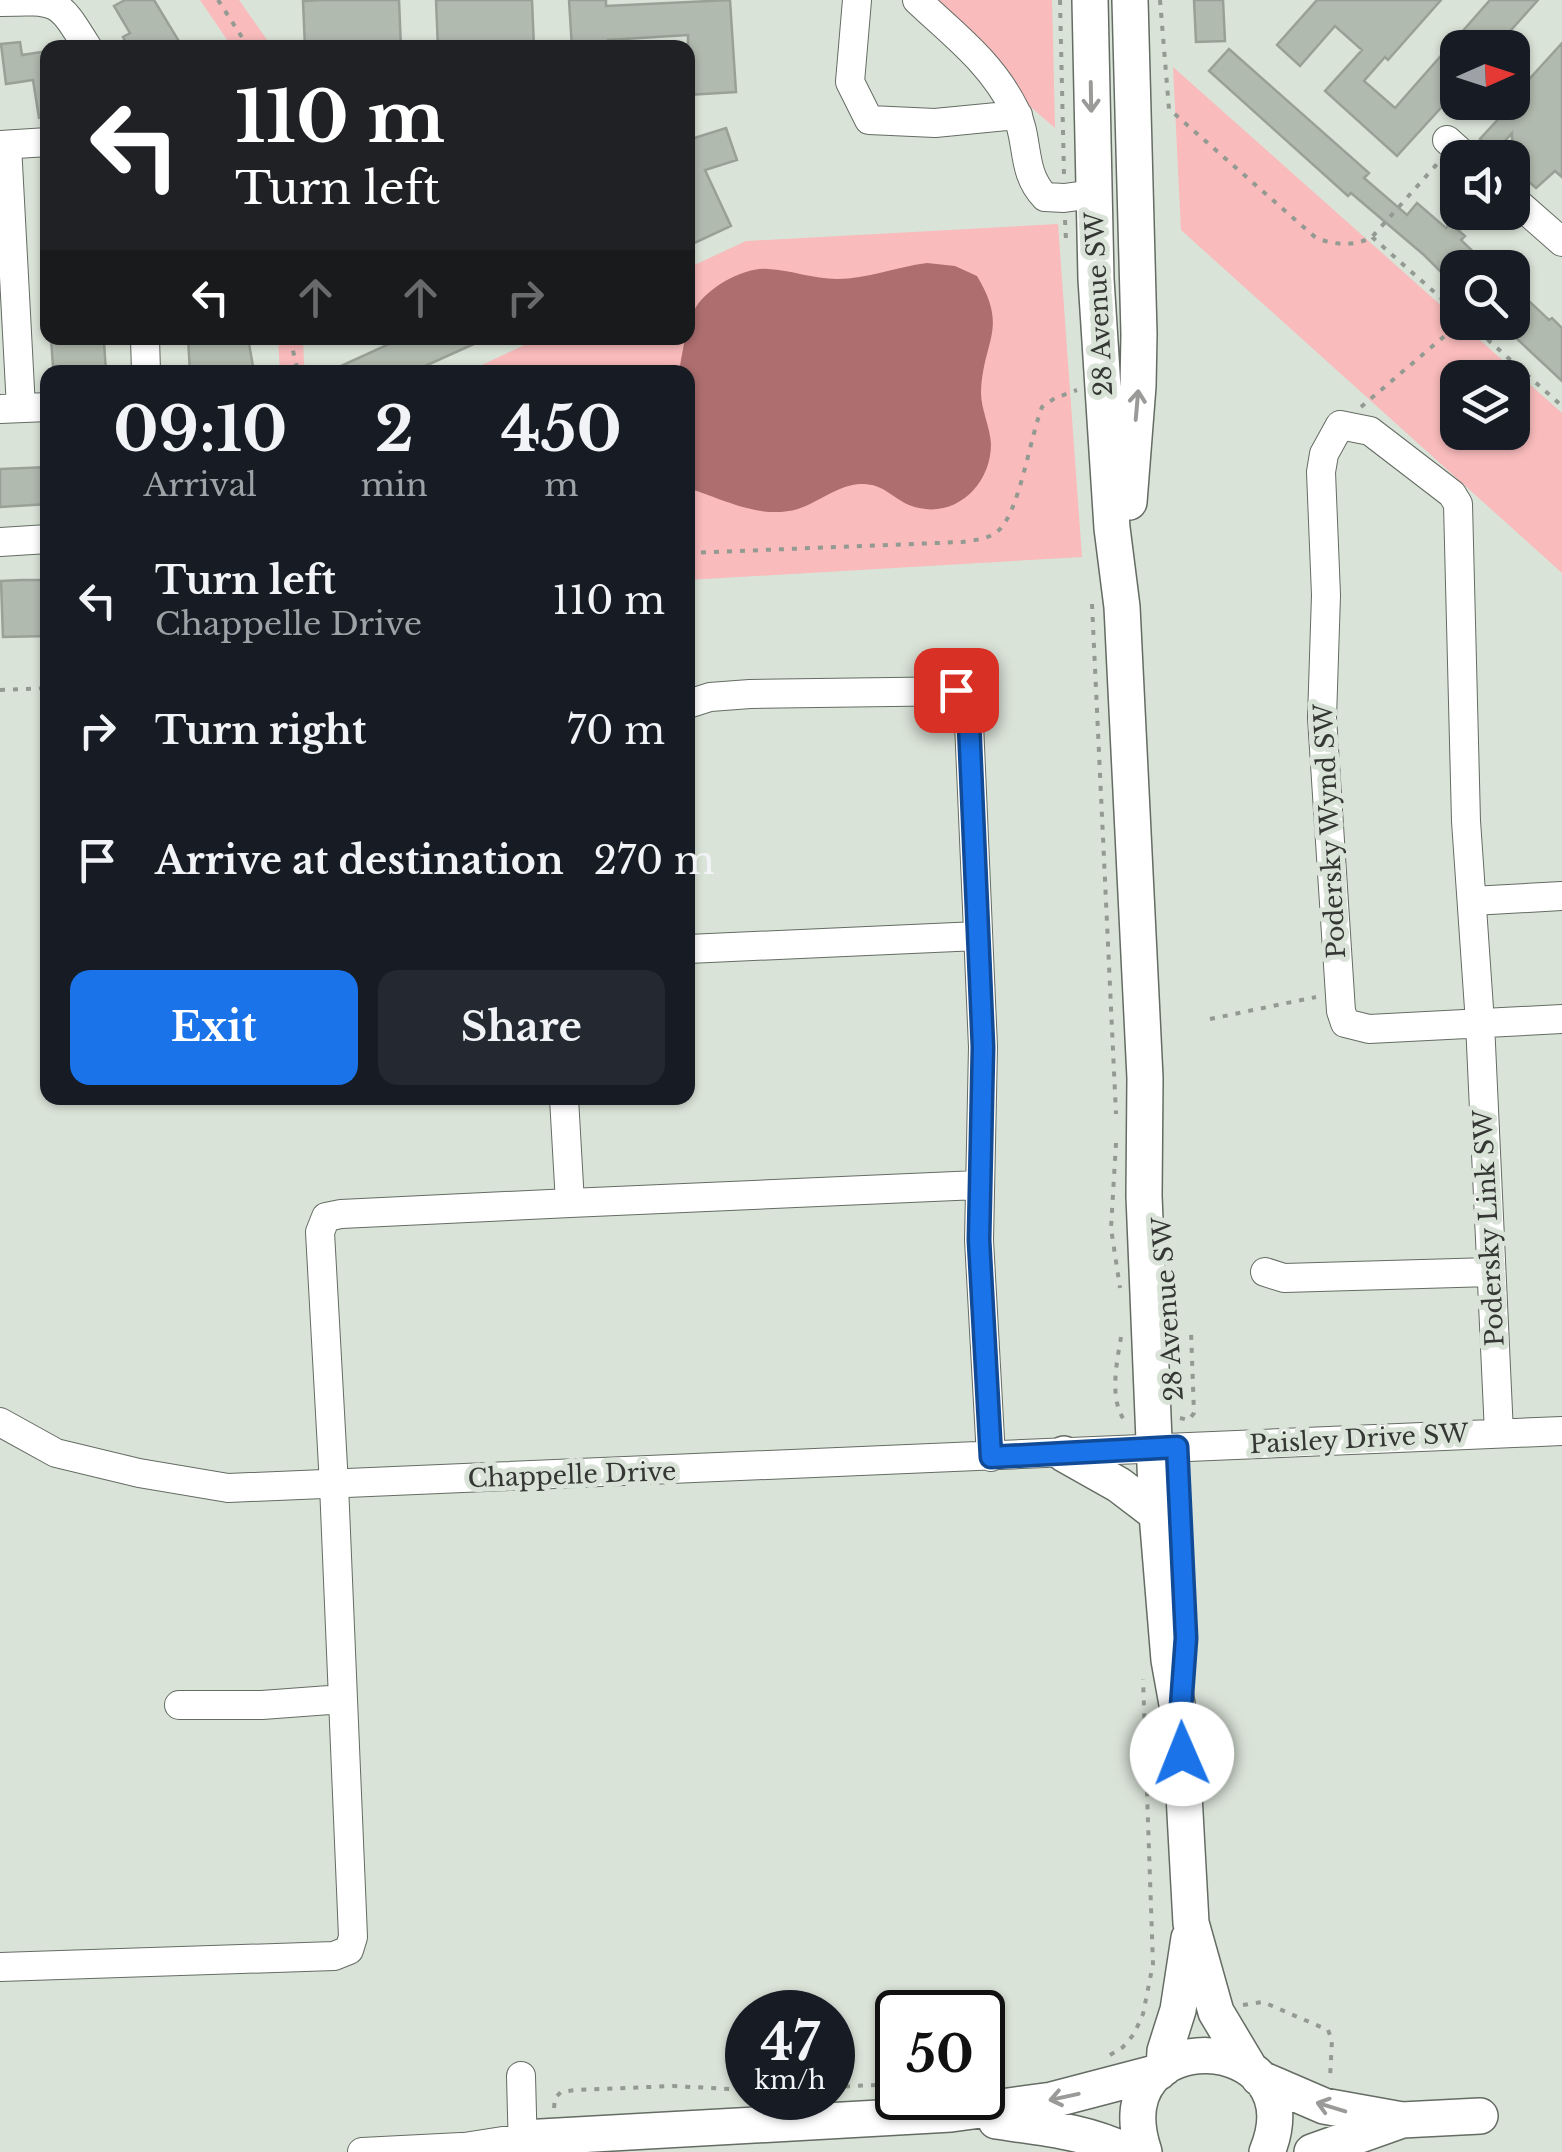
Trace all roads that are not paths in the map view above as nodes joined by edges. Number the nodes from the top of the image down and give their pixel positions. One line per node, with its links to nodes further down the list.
1 (858, 0): 7 (street)
2 (917, 0): 7 (street)
3 (1090, 0): 10 (main road, 28 Avenue SW, one-way to 10)
4 (1130, 0): 17 (main road, 28 Avenue SW, one-way to 4)
5 (0, 2): 6 (street)
6 (84, 40)
7 (1018, 114): 10 (street)
8 (40, 143): 9 (street)
9 (3, 145): 13 (street)
10 (1079, 188): 17 (main road, 28 Avenue SW)
11 (1530, 210): 12 (street)
12 (1557, 229)
13 (23, 408)
14 (1340, 425): 20 (street, Podersky Link SW); 24 (street, Podersky Wynd SW)
15 (40, 540): 16 (street)
16 (0, 542)
17 (1107, 600): 33 (main road, 28 Avenue SW)
18 (695, 702): 21 (street)
19 (1562, 896): 20 (street)
20 (1472, 901): 24 (street, Podersky Link SW)
21 (978, 936): 22 (street); 26 (street)
22 (695, 949)
23 (1562, 1019): 24 (street, Podersky Wynd SW)
24 (1480, 1024): 29 (street, Podersky Link SW)
25 (564, 1105): 27 (street)
26 (978, 1186): 27 (street); 35 (street)
27 (570, 1203): 36 (street)
28 (1264, 1272): 29 (street)
29 (1492, 1272): 32 (street, Podersky Link SW)
30 (0, 1422): 36 (street, Chappelle Drive)
31 (1562, 1431): 32 (street, Paisley Drive SW)
32 (1498, 1433): 33 (street, Paisley Drive SW)
33 (1174, 1438): 34 (street, Chappelle Drive); 37 (main road, 28 Avenue SW); 40 (main road, 28 Avenue SW)
34 (1064, 1454): 35 (street, Chappelle Drive); 37 (main road)
35 (991, 1457): 36 (street, Chappelle Drive)
36 (334, 1485): 38 (street)
37 (1157, 1514): 40 (main road, 28 Avenue SW)
38 (343, 1700): 39 (street); 42 (street)
39 (179, 1705)
40 (1180, 1720): 41 (main road, 28 Avenue SW)
41 (1191, 1923): 43 (main road, 28 Avenue SW); 44 (main road, 28 Avenue SW)
42 (0, 1967)
43 (1161, 2070): 44 (main road); 46 (main road, one-way to 46); 55 (main road, 28 Avenue SW)
44 (1254, 2074): 50 (main road, one-way to 44); 56 (main road, 28 Avenue SW)
45 (521, 2076): 51 (street)
46 (1005, 2106)
47 (1480, 2116): 50 (main road)
48 (875, 2119): 51 (main road)
49 (993, 2120): 54 (main road)
50 (1402, 2120): 57 (main road)
51 (523, 2145): 52 (street)
52 (449, 2149): 53 (street)
53 (362, 2152)
54 (1128, 2152)
55 (1144, 2152)
56 (1267, 2152)
57 (1312, 2152)

